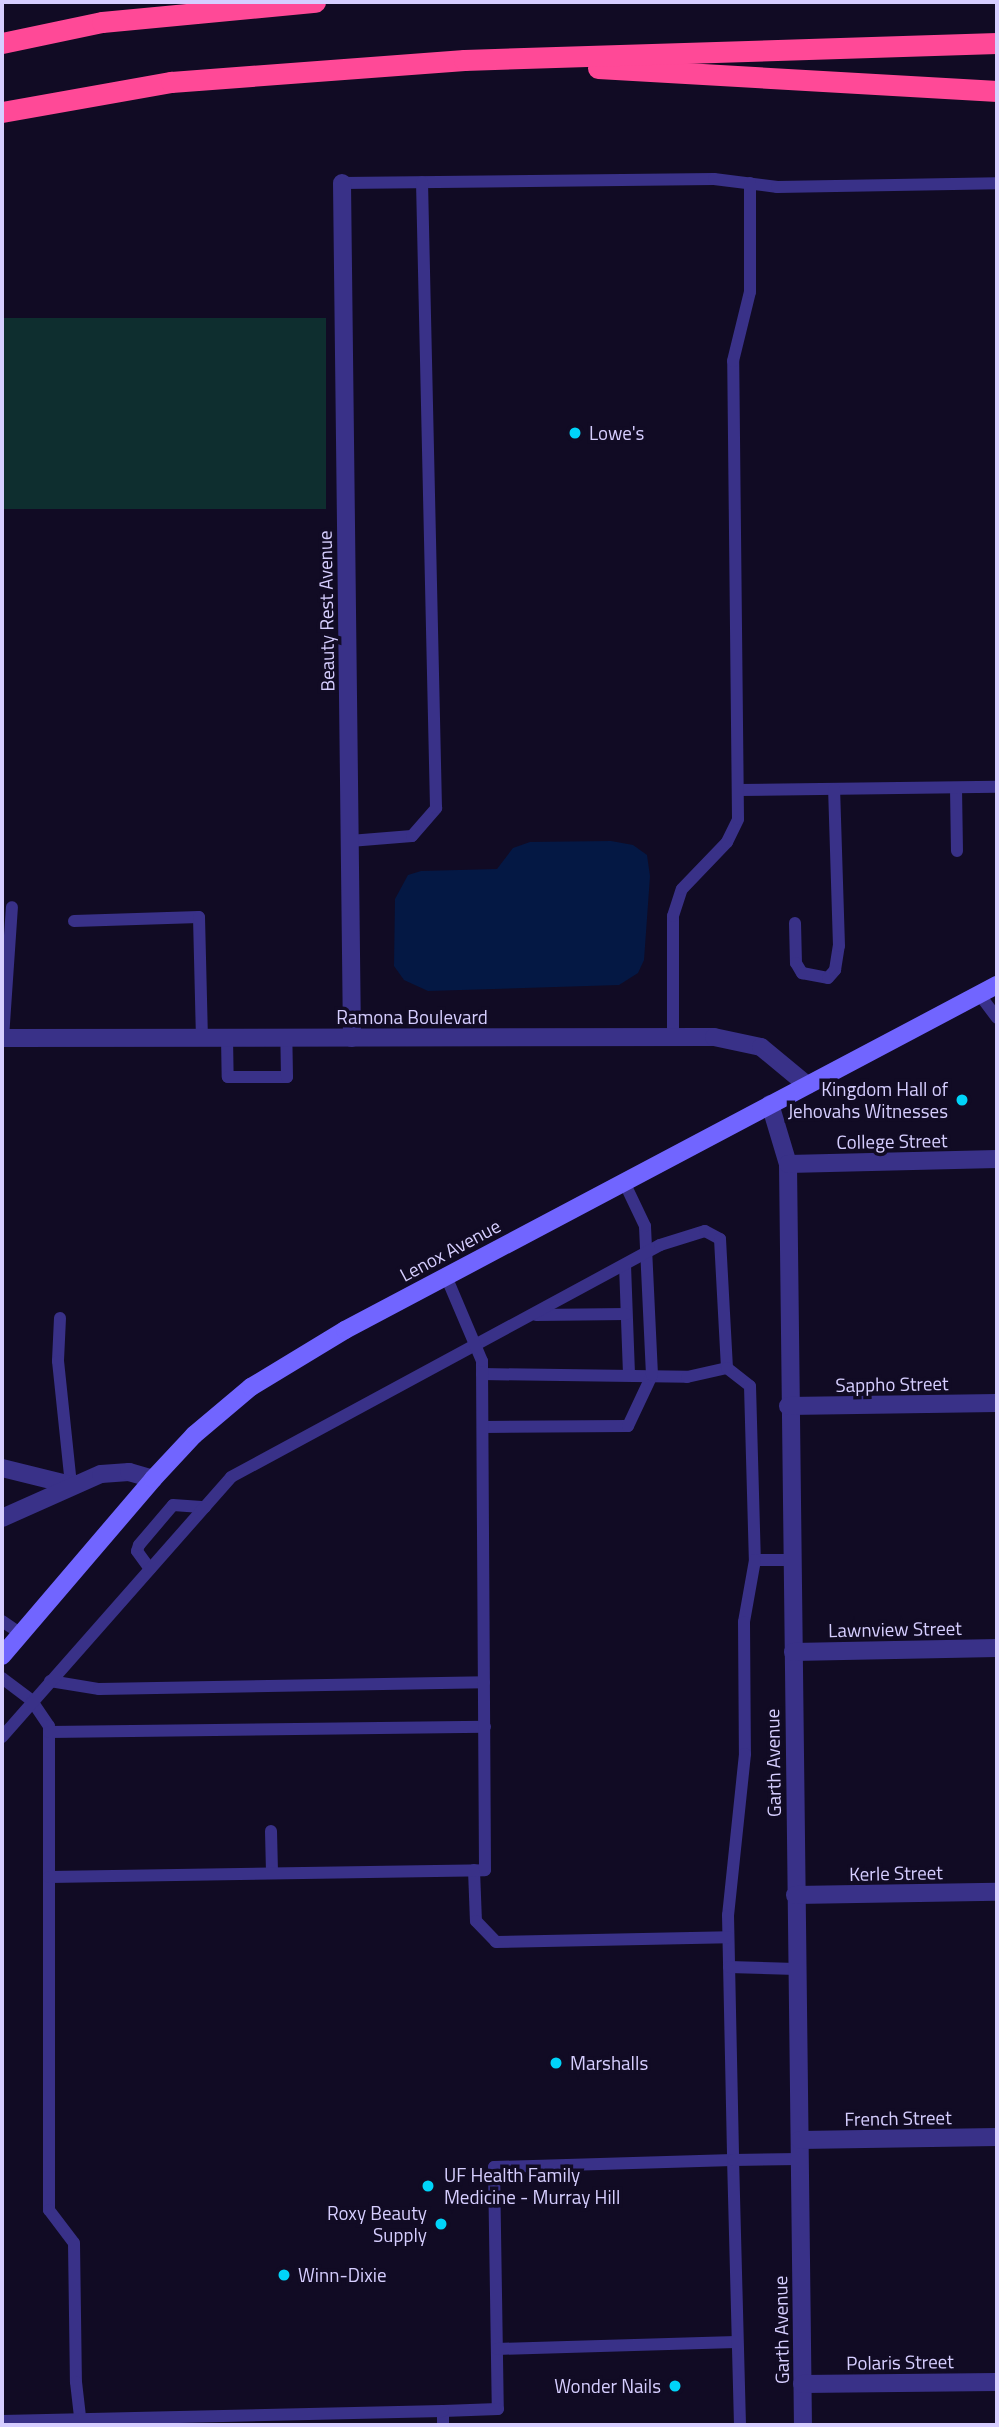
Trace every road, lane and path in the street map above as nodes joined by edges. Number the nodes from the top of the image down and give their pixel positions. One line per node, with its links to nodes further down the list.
1 (315, 2): 2 (highway)
2 (2, 43)
3 (997, 43): 4 (highway)
4 (464, 60): 5 (highway); 6 (highway)
5 (997, 91)
6 (2, 112)
7 (422, 182): 8 (lane); 9 (lane); 15 (lane)
8 (342, 183): 15 (street, Beauty Rest Avenue)
9 (750, 183): 10 (lane); 14 (lane)
10 (997, 183)
11 (997, 787): 12 (lane)
12 (956, 788): 13 (lane); 16 (lane)
13 (834, 789): 14 (lane); 19 (lane)
14 (739, 790): 23 (lane)
15 (350, 841): 28 (street, Beauty Rest Avenue)
16 (957, 851)
17 (12, 907): 24 (lane)
18 (74, 921): 25 (lane)
19 (795, 923)
20 (997, 985): 21 (main road, Lenox Avenue)
21 (979, 994): 22 (lane); 29 (main road, Lenox Avenue)
22 (997, 1018)
23 (673, 1037): 28 (street, Ramona Boulevard); 29 (street, Ramona Boulevard)
24 (2, 1038): 25 (street, Ramona Boulevard)
25 (202, 1038): 26 (street, Ramona Boulevard)
26 (227, 1038): 27 (street, Ramona Boulevard); 27 (lane)
27 (286, 1038): 28 (street, Ramona Boulevard)
28 (352, 1038)
29 (807, 1085): 30 (main road, Lenox Avenue)
30 (770, 1104): 32 (street, Garth Avenue); 33 (main road, Lenox Avenue)
31 (997, 1159): 32 (street, College Street)
32 (788, 1164): 46 (street, Garth Avenue)
33 (624, 1182): 34 (lane); 36 (main road, Lenox Avenue)
34 (648, 1252): 35 (lane); 41 (lane); 44 (lane)
35 (625, 1265): 37 (lane); 38 (lane)
36 (446, 1276): 40 (lane); 49 (main road, Lenox Avenue)
37 (626, 1314): 38 (lane); 42 (lane)
38 (534, 1315): 40 (lane)
39 (60, 1318): 50 (lane)
40 (478, 1346): 43 (lane); 51 (lane)
41 (727, 1368): 44 (lane); 53 (lane)
42 (629, 1373): 43 (lane); 44 (lane)
43 (482, 1374): 47 (lane)
44 (652, 1375): 47 (lane)
45 (997, 1403): 46 (street, Sappho Street)
46 (788, 1406): 54 (street, Garth Avenue)
47 (483, 1427): 63 (lane)
48 (2, 1468): 50 (street)
49 (153, 1479): 50 (street); 57 (main road, Lenox Avenue)
50 (71, 1485): 52 (street)
51 (205, 1507): 55 (lane); 55 (lane)
52 (2, 1517)
53 (755, 1560): 54 (lane); 74 (lane)
54 (791, 1560): 59 (street, Garth Avenue)
55 (150, 1569): 62 (lane)
56 (2, 1621): 57 (lane)
57 (21, 1634): 60 (main road, Lenox Avenue)
58 (997, 1648): 59 (street, Lawnview Street)
59 (793, 1652): 73 (street, Garth Avenue)
60 (2, 1656)
61 (2, 1678): 64 (lane)
62 (50, 1681): 63 (lane); 64 (lane)
63 (484, 1682): 65 (lane)
64 (32, 1701): 66 (lane); 67 (lane)
65 (485, 1727): 66 (lane); 69 (lane)
66 (49, 1732): 71 (lane)
67 (2, 1737)
68 (271, 1831): 70 (lane)
69 (474, 1870): 70 (lane); 74 (lane)
70 (272, 1873): 71 (lane)
71 (49, 1877): 87 (lane)
72 (997, 1892): 73 (street, Kerle Street)
73 (795, 1895): 76 (street, Garth Avenue)
74 (728, 1937): 75 (lane)
75 (729, 1967): 76 (lane); 80 (lane)
76 (796, 1969): 78 (street, Garth Avenue)
77 (997, 2137): 78 (street, French Street)
78 (800, 2140): 79 (street, Garth Avenue)
79 (799, 2158): 80 (lane); 84 (street, Garth Avenue)
80 (733, 2160): 81 (lane); 82 (lane)
81 (736, 2342): 82 (lane); 89 (lane)
82 (497, 2348): 85 (lane)
83 (997, 2382): 84 (street, Polaris Street)
84 (802, 2384): 90 (street, Garth Avenue)
85 (443, 2411): 87 (lane); 88 (lane)
86 (2, 2421): 87 (lane)
87 (81, 2422)
88 (443, 2425)
89 (740, 2425)
90 (803, 2425)

